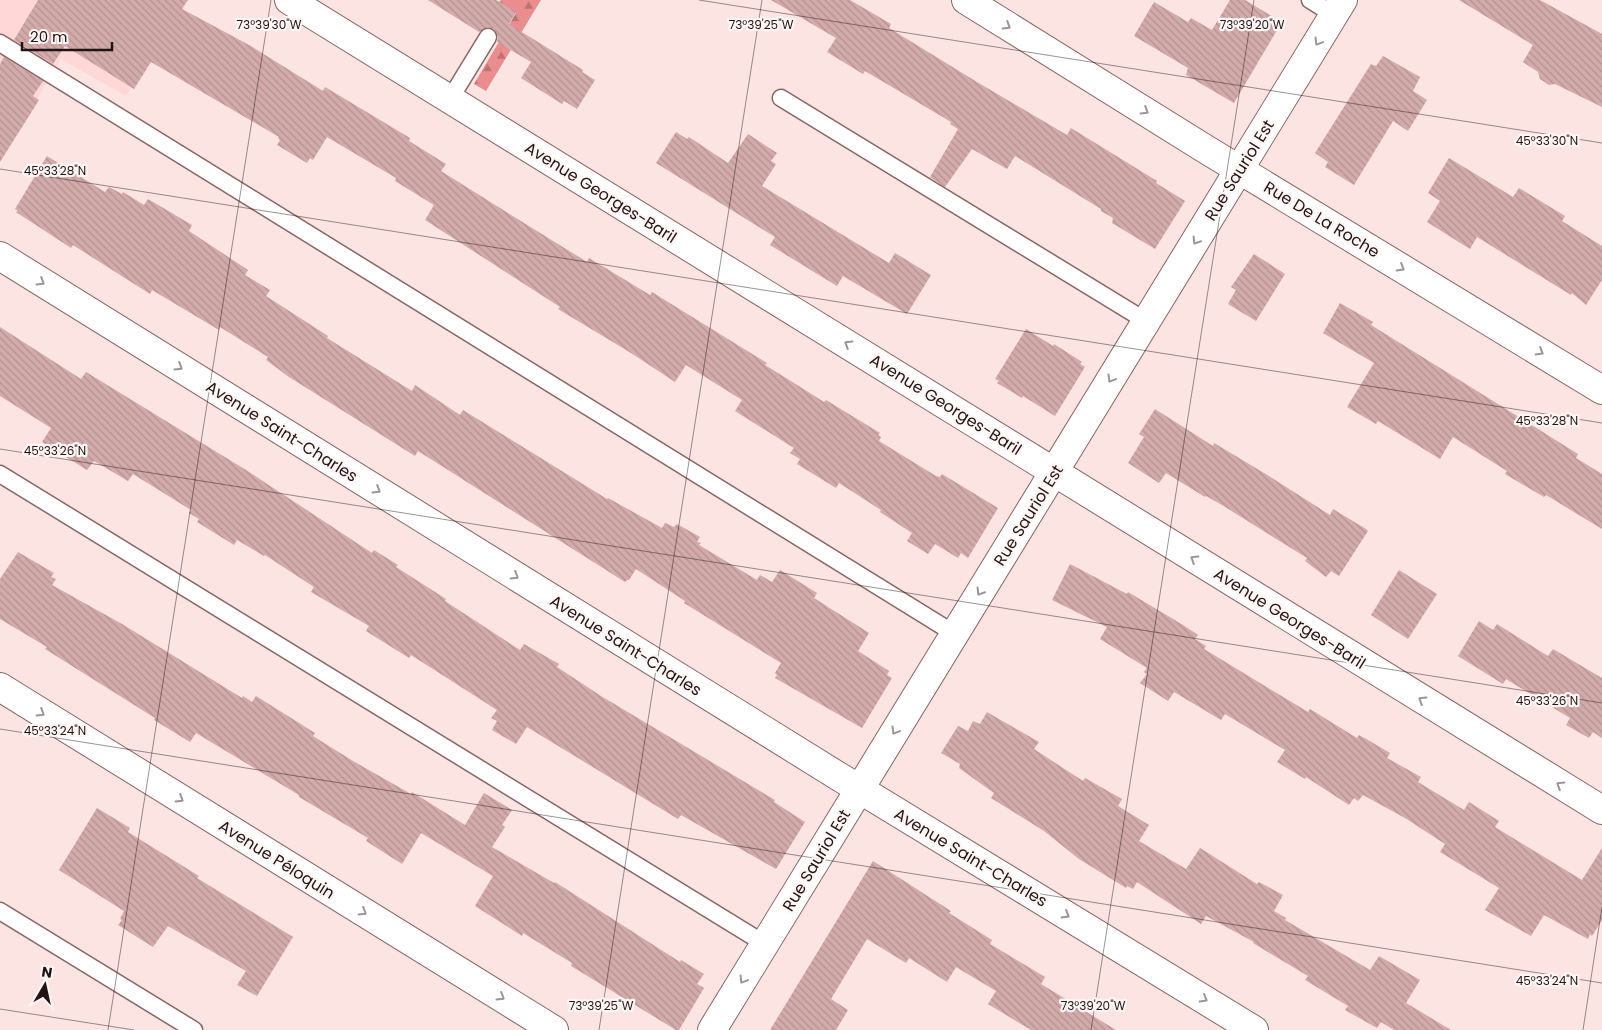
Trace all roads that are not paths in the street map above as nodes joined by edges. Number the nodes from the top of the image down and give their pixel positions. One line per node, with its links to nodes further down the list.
1 (966, 0): 9 (street, Rue De La Roche, one-way to 9)
2 (1310, 0): 4 (lane)
3 (305, 4): 8 (street, Avenue Georges-Baril)
4 (1338, 8): 9 (street, Rue Sauriol Est, one-way to 9)
5 (488, 37): 8 (lane)
6 (0, 43): 15 (lane)
7 (781, 98): 11 (lane)
8 (450, 99): 13 (street, Avenue Georges-Baril, one-way to 8)
9 (1240, 170): 11 (street, Rue Sauriol Est, one-way to 11); 12 (street, Rue De La Roche, one-way to 12)
10 (0, 256): 17 (street, Avenue Saint-Charles, one-way to 17)
11 (1146, 321): 13 (street, Rue Sauriol Est, one-way to 13)
12 (1602, 390)
13 (1055, 472): 15 (street, Rue Sauriol Est, one-way to 15); 18 (street, Avenue Georges-Baril, one-way to 13)
14 (0, 474): 20 (lane)
15 (955, 634): 17 (street, Rue Sauriol Est, one-way to 17)
16 (0, 688): 22 (street, Avenue Péloquin, one-way to 22)
17 (860, 789): 20 (street, Rue Sauriol Est); 24 (street, Avenue Saint-Charles, one-way to 24)
18 (1602, 810)
19 (0, 910): 21 (lane)
20 (765, 944): 23 (street, Rue Sauriol Est, one-way to 23)
21 (194, 1030)
22 (554, 1030)
23 (712, 1030)
24 (1254, 1030)

